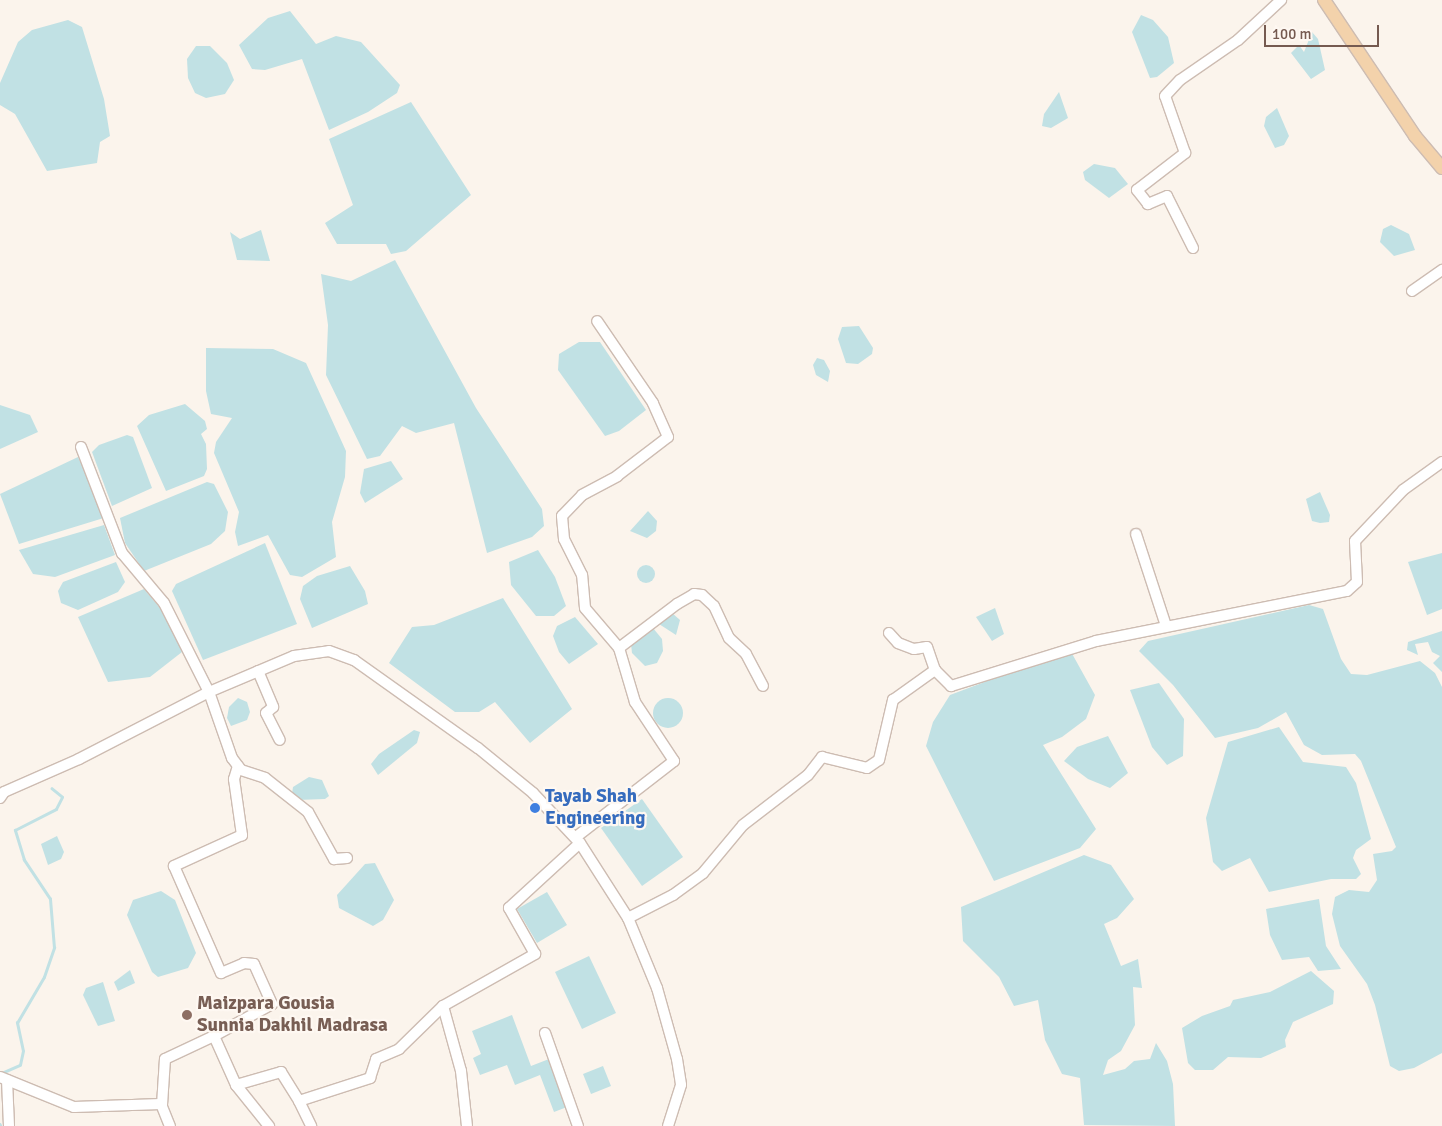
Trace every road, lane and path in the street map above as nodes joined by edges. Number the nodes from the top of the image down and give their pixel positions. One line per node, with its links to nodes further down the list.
1 (1282, 0): 4 (street)
2 (1324, 0): 3 (main road)
3 (1442, 168)
4 (1193, 248)
5 (1442, 270): 6 (street)
6 (1412, 291)
7 (597, 321): 13 (street)
8 (81, 447): 17 (street)
9 (1442, 462): 11 (street)
10 (1136, 534): 11 (street)
11 (1166, 626): 14 (street)
12 (889, 633): 14 (street)
13 (618, 648): 16 (street); 21 (street)
14 (935, 670): 23 (street)
15 (258, 671): 17 (street); 18 (street); 21 (street)
16 (763, 686)
17 (209, 692): 19 (street); 20 (street)
18 (280, 740)
19 (238, 766): 22 (street); 26 (street)
20 (0, 798)
21 (578, 840): 23 (street); 24 (street)
22 (347, 858)
23 (628, 918): 37 (street)
24 (443, 1006): 29 (street); 35 (street)
25 (545, 1033): 36 (street)
26 (214, 1036): 28 (street); 30 (street)
27 (4, 1078): 30 (street); 31 (street)
28 (236, 1085): 29 (street); 33 (street)
29 (299, 1101): 34 (street)
30 (162, 1105): 32 (street)
31 (9, 1126)
32 (170, 1126)
33 (269, 1126)
34 (311, 1126)
35 (467, 1126)
36 (578, 1126)
37 (668, 1126)

